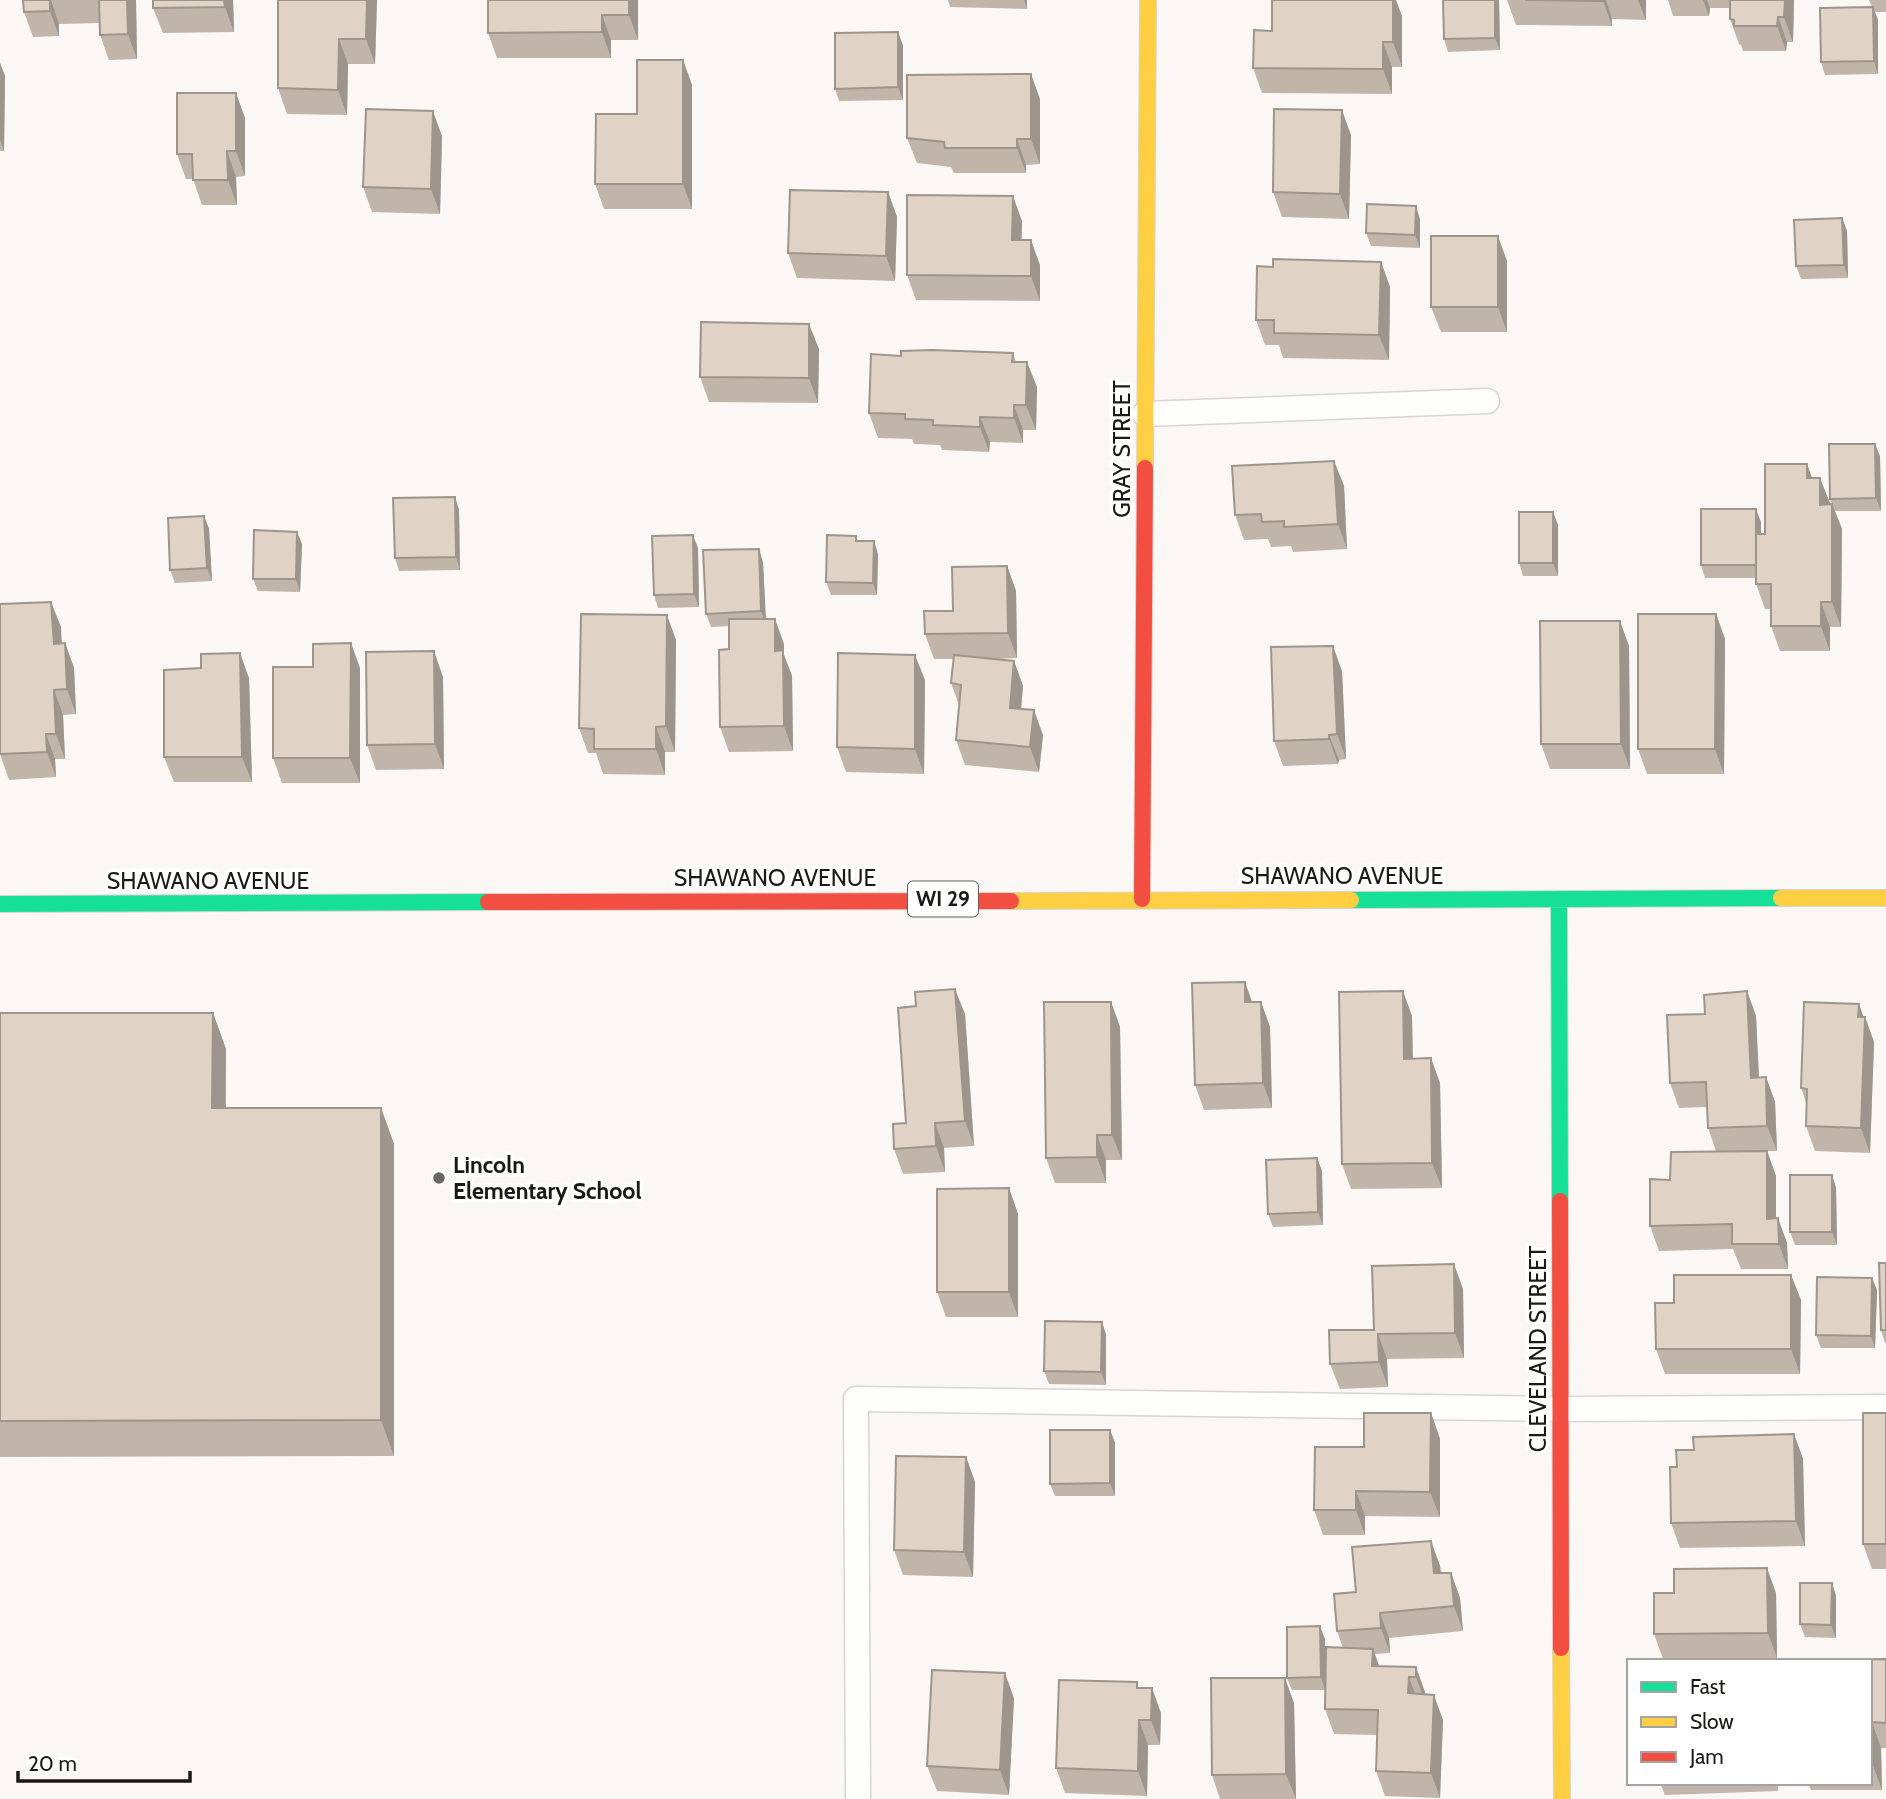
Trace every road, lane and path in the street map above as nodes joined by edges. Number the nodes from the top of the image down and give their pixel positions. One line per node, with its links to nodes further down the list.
1 (1148, 0): 3 (main road, GRAY STREET)
2 (1487, 401): 3 (lane)
3 (1145, 414): 5 (main road, GRAY STREET)
4 (1886, 898): 6 (main road, SHAWANO AVENUE / WI 29)
5 (1142, 899): 6 (main road, SHAWANO AVENUE / WI 29); 7 (main road, SHAWANO AVENUE / WI 29)
6 (1559, 899): 9 (main road, CLEVELAND STREET)
7 (0, 904)
8 (1886, 1407): 9 (lane)
9 (1561, 1409): 10 (lane); 11 (main road, CLEVELAND STREET)
10 (858, 1799)
11 (1562, 1799)

